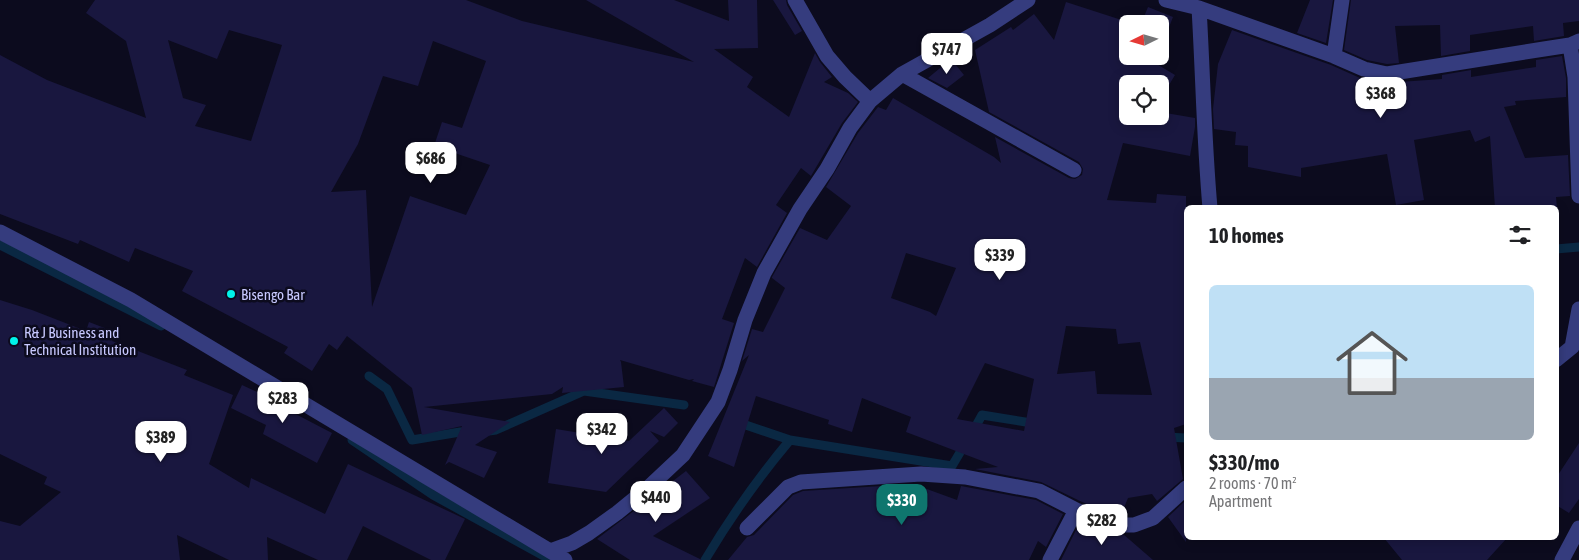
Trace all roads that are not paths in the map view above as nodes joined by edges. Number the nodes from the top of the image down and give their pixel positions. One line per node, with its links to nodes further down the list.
1 (795, 0): 9 (street)
2 (1028, 0): 8 (street)
3 (1166, 0): 5 (street)
4 (1342, 0): 7 (street)
5 (1198, 8): 7 (street); 12 (street)
6 (1574, 43): 7 (street); 11 (street)
7 (1334, 56)
8 (902, 74): 9 (street); 10 (street)
9 (870, 101): 20 (street)
10 (1074, 170)
11 (1579, 196)
12 (1210, 205)
13 (0, 232): 20 (street)
14 (1579, 309): 15 (street)
15 (1559, 358)
16 (1184, 490): 17 (street)
17 (1076, 510): 18 (street); 22 (street)
18 (747, 528)
19 (1579, 528): 23 (street)
20 (550, 551): 21 (street)
21 (566, 560)
22 (1050, 560)
23 (1562, 560)

